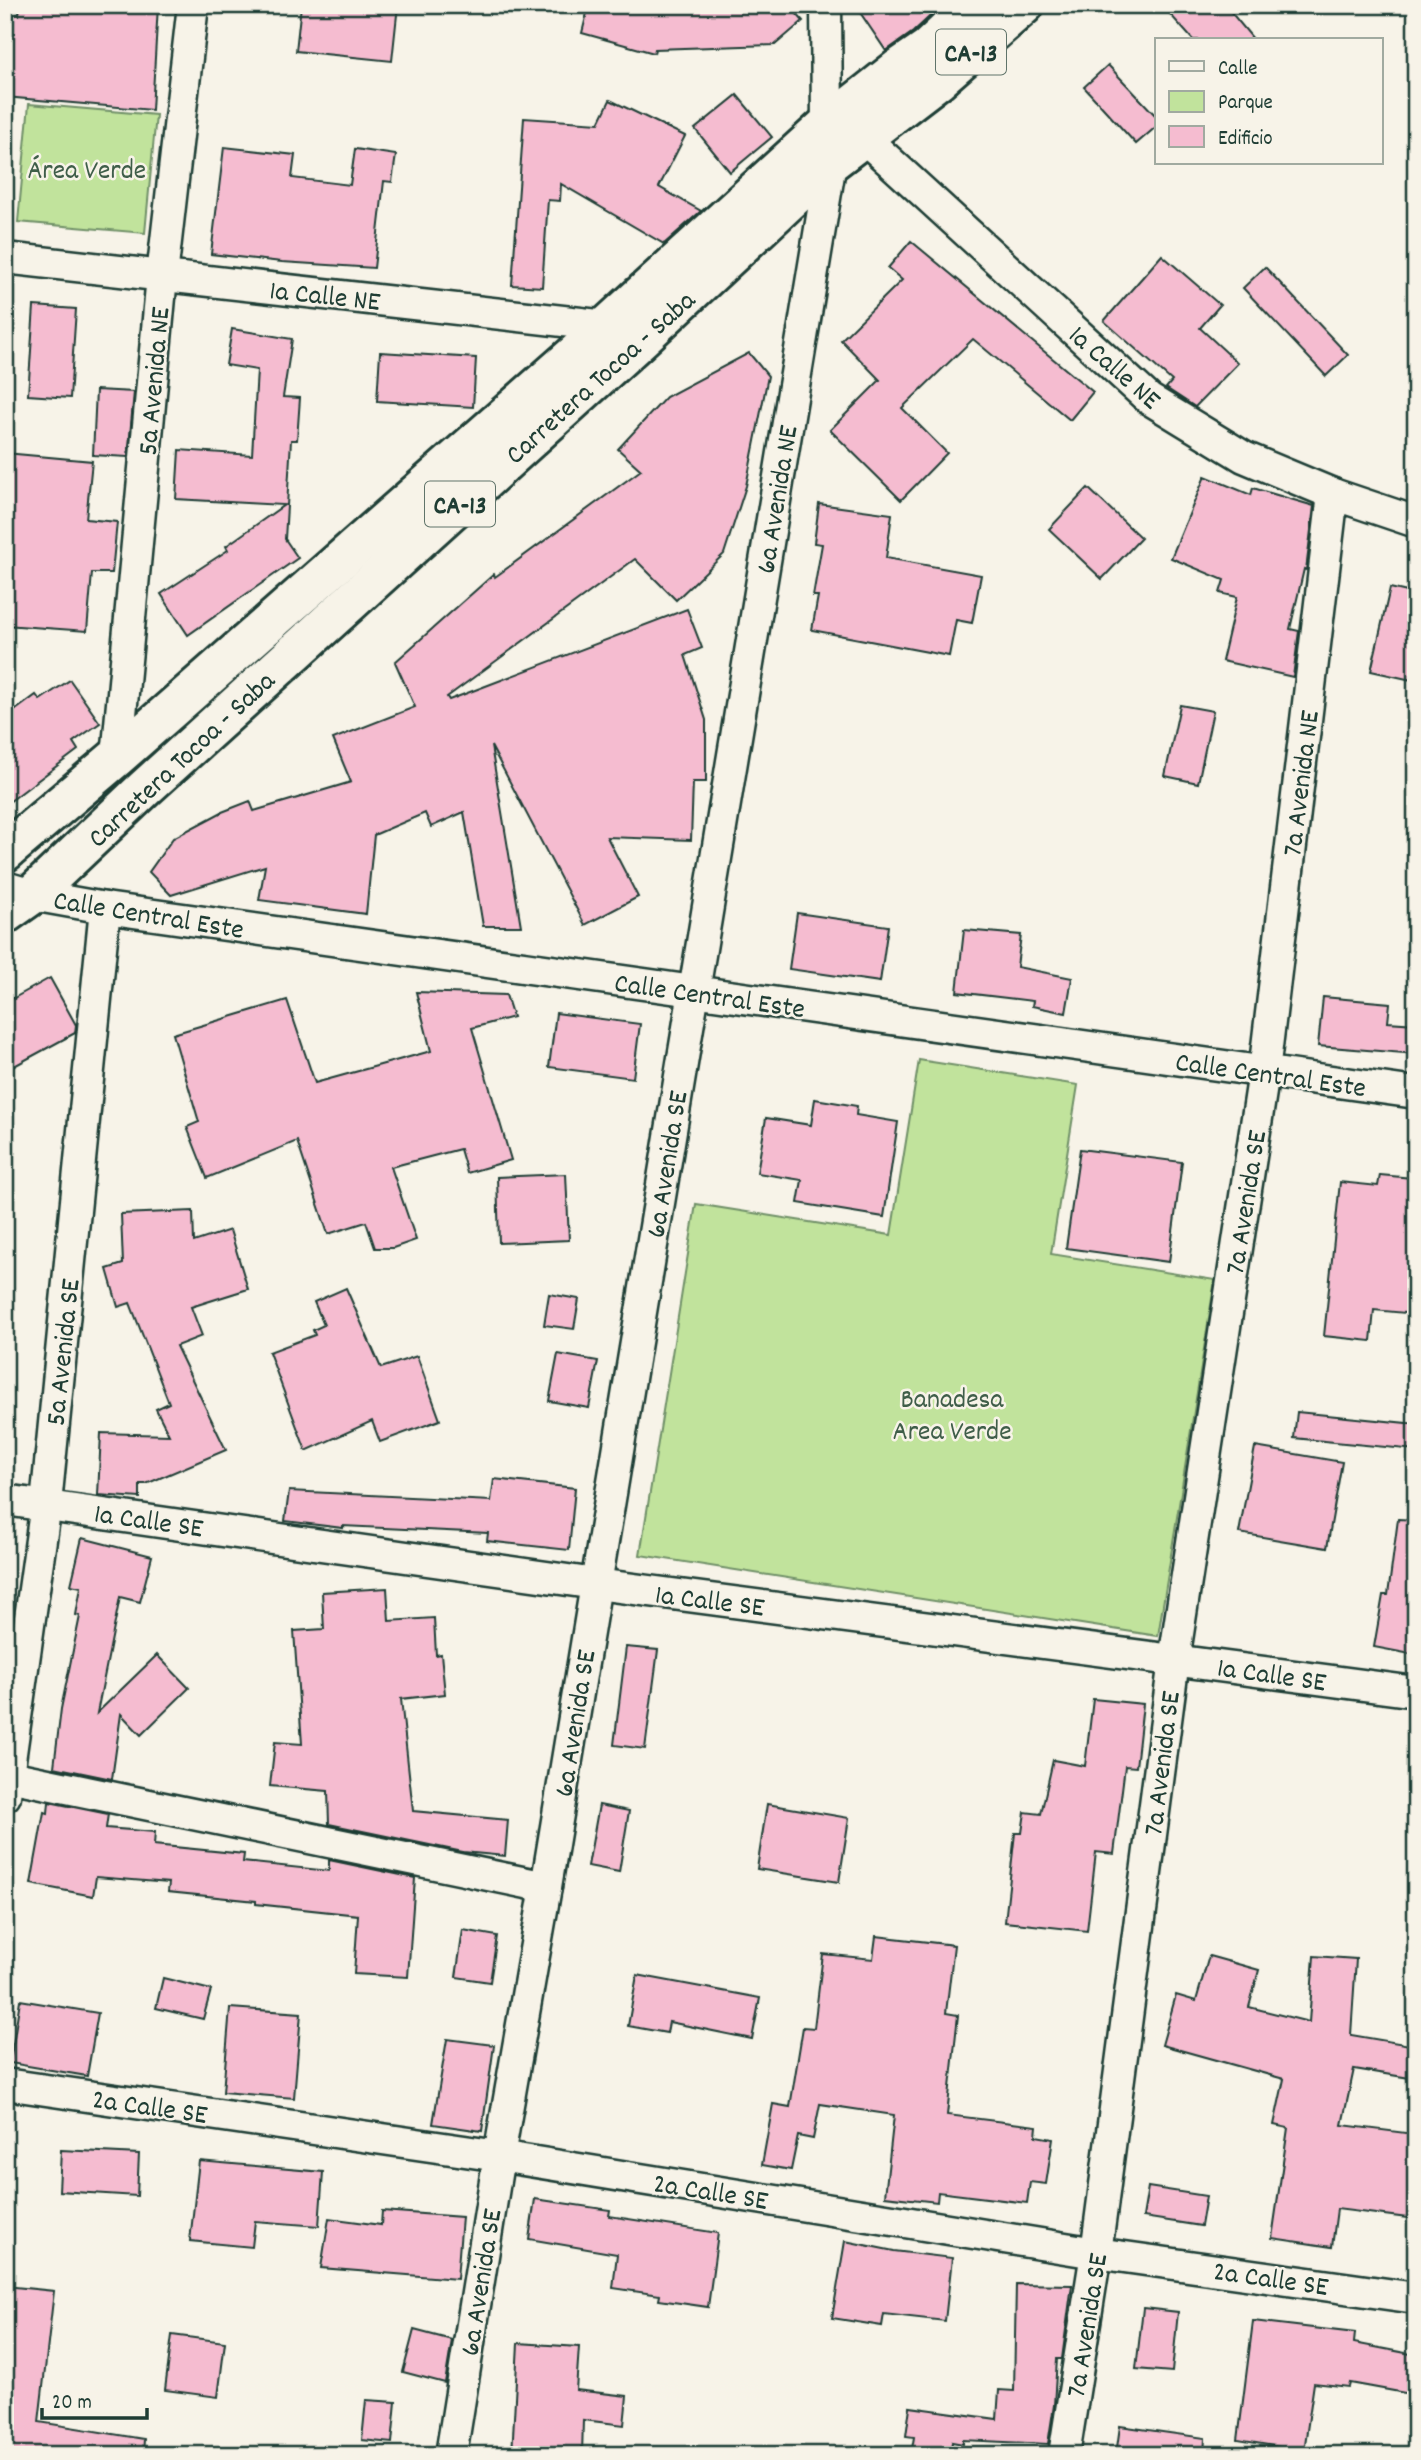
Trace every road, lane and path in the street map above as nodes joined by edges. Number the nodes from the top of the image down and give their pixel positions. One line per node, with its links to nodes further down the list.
1 (193, 5): 10 (street, 5a Avenida NE)
2 (826, 5): 6 (street, 6a Avenida NE)
3 (974, 5): 5 (main road, CA-13)
4 (1024, 5): 5 (main road, CA-13)
5 (907, 82): 6 (main road, Carretera Tocoa - Saba / CA-13); 7 (main road, Carretera Tocoa - Saba / CA-13)
6 (827, 125): 8 (street, 6a Avenida NE); 11 (main road, Carretera Tocoa - Saba / CA-13)
7 (863, 137): 8 (main road, Carretera Tocoa - Saba / CA-13); 12 (street, 1a Calle NE)
8 (831, 162): 11 (main road, Carretera Tocoa - Saba / CA-13); 18 (street, 6a Avenida NE)
9 (5, 258): 10 (street, 1a Calle NE)
10 (162, 276): 11 (street, 1a Calle NE); 14 (street, 5a Avenida NE)
11 (625, 332): 14 (main road, Carretera Tocoa - Saba / CA-13); 16 (main road, Carretera Tocoa - Saba / CA-13)
12 (1333, 494): 13 (street, 1a Calle NE); 19 (street, 7a Avenida NE)
13 (1416, 522)
14 (117, 757): 15 (main road, Carretera Tocoa - Saba / CA-13)
15 (5, 852)
16 (14, 899): 17 (street, Calle Central Este)
17 (106, 908): 18 (street, Calle Central Este); 22 (street, 5a Avenida SE)
18 (693, 991): 19 (street, Calle Central Este); 23 (street, 6a Avenida SE)
19 (1264, 1072): 20 (street, Calle Central Este); 24 (street, 7a Avenida SE)
20 (1416, 1094)
21 (5, 1500): 22 (street, 1a Calle SE)
22 (46, 1504): 23 (street, 1a Calle SE); 26 (street, 5a Avenida SE)
23 (596, 1584): 24 (street, 1a Calle SE); 27 (street, 6a Avenida SE)
24 (1174, 1660): 25 (street, 1a Calle SE); 30 (street, 7a Avenida SE)
25 (1416, 1692)
26 (7, 1786): 27 (street)
27 (546, 1887): 29 (street, 6a Avenida SE)
28 (5, 2084): 29 (street, 2a Calle SE)
29 (499, 2156): 30 (street, 2a Calle SE); 32 (street, 6a Avenida SE)
30 (1097, 2253): 31 (street, 2a Calle SE); 33 (street, 7a Avenida SE)
31 (1416, 2298)
32 (451, 2455)
33 (1064, 2455)

